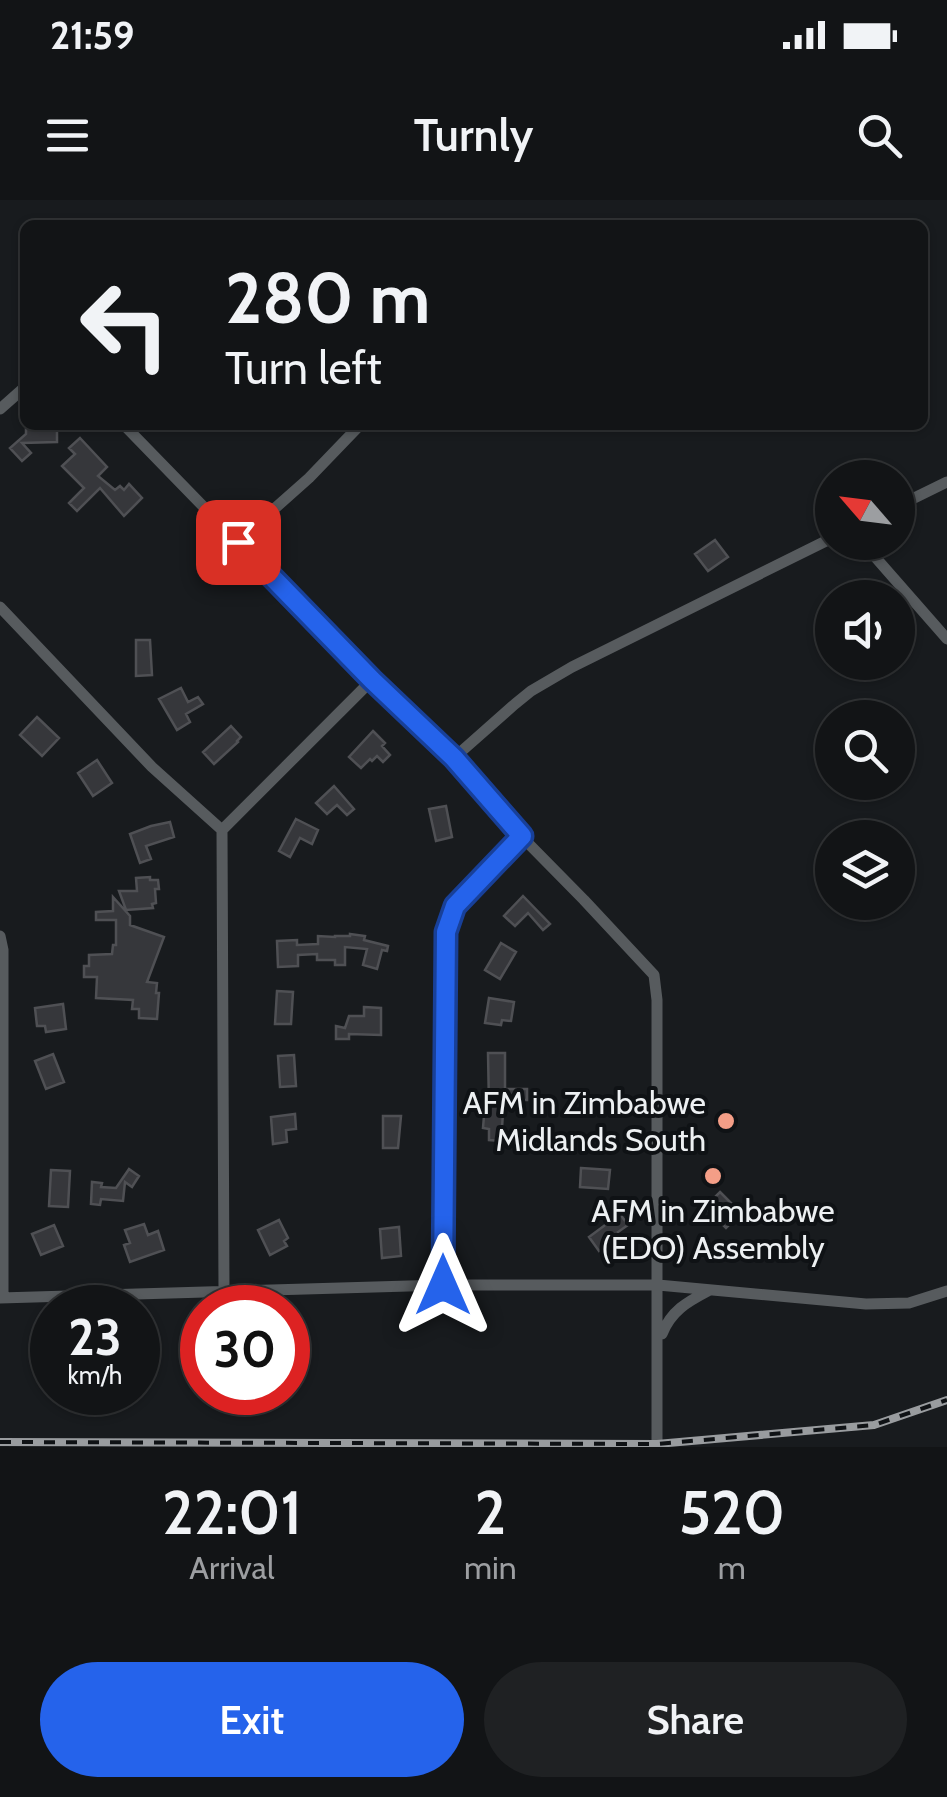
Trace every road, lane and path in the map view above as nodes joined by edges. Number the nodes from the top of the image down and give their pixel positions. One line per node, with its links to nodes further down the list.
1 (20, 391): 2 (street)
2 (0, 409)
3 (129, 430): 7 (street)
4 (355, 430): 7 (street)
5 (947, 482): 6 (street)
6 (915, 498)
7 (238, 542): 12 (street)
8 (815, 546): 13 (street)
9 (878, 560): 11 (street)
10 (0, 607): 14 (street)
11 (947, 639)
12 (372, 680): 13 (street); 14 (street)
13 (454, 758): 15 (street)
14 (222, 830): 17 (street)
15 (522, 836): 18 (street); 19 (street)
16 (0, 936): 24 (street)
17 (224, 1285)
18 (443, 1285): 19 (street); 20 (street)
19 (658, 1285): 21 (street); 25 (street)
20 (310, 1289)
21 (708, 1291): 22 (street); 25 (street)
22 (947, 1292)
23 (180, 1293): 24 (street)
24 (2, 1298)
25 (659, 1343): 26 (street)
26 (658, 1447)

